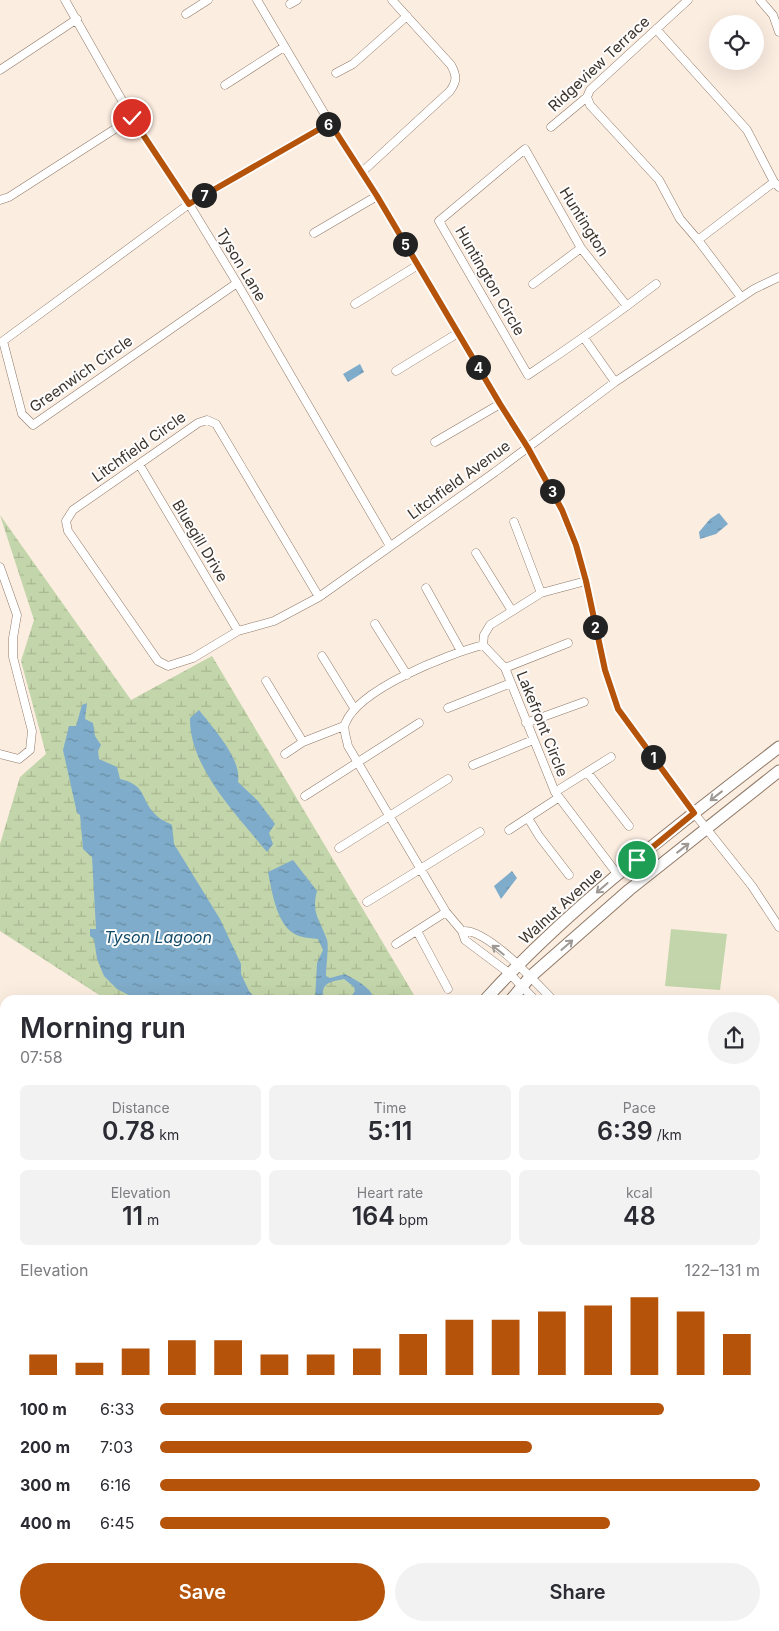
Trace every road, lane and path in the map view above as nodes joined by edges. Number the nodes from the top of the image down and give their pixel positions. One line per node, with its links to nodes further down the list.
1 (65, 0): 10 (street, Tyson Lane)
2 (208, 0): 8 (street)
3 (257, 0): 13 (street)
4 (392, 0): 9 (street)
5 (688, 0): 11 (street, Ridgeview Terrace)
6 (760, 0): 7 (street)
7 (776, 12): 12 (street)
8 (186, 14)
9 (407, 16): 15 (street); 22 (street)
10 (77, 19): 14 (street); 18 (street, Tyson Lane)
11 (656, 29): 17 (street, Ridgeview Terrace); 23 (street)
12 (779, 32)
13 (284, 47): 16 (street); 19 (street)
14 (0, 70)
15 (336, 73)
16 (225, 84)
17 (587, 97): 20 (street, Ridgeview Terrace); 28 (street)
18 (132, 118): 25 (street); 26 (street, Tyson Lane)
19 (330, 123): 22 (street); 26 (street)
20 (551, 127)
21 (525, 149): 29 (street, Huntington); 39 (street, Huntington Circle)
22 (362, 172): 24 (street)
23 (776, 185): 28 (street)
24 (377, 196): 27 (street); 30 (street)
25 (0, 200)
26 (189, 204): 32 (street, Tyson Lane); 32 (street, Greenwich Circle)
27 (314, 233)
28 (698, 240): 35 (street)
29 (581, 248): 33 (street); 37 (street, Huntington)
30 (418, 265): 36 (street); 38 (street)
31 (779, 277): 35 (street, Litchfield Avenue)
32 (237, 283): 47 (street, Tyson Lane)
33 (533, 284)
34 (656, 284): 37 (street)
35 (741, 297): 41 (street, Litchfield Avenue)
36 (355, 304)
37 (627, 306): 39 (street)
38 (458, 333): 40 (street); 42 (street)
39 (584, 338): 41 (street)
40 (396, 371)
41 (615, 382): 44 (street, Litchfield Avenue)
42 (500, 404): 43 (street); 44 (street)
43 (436, 442)
44 (528, 448): 47 (street, Litchfield Avenue); 50 (street)
45 (139, 464): 53 (street, Litchfield Circle); 56 (street, Bluegill Drive); 61 (street, Litchfield Circle)
46 (514, 522): 52 (street)
47 (390, 546): 53 (street, Litchfield Avenue)
48 (476, 552): 54 (street)
49 (0, 568): 75 (street)
50 (586, 581): 52 (street); 85 (street)
51 (426, 588): 59 (street)
52 (541, 593): 54 (street)
53 (319, 597): 56 (street, Litchfield Avenue)
54 (512, 611): 58 (street)
55 (375, 624): 63 (street)
56 (238, 631): 61 (street, Litchfield Avenue)
57 (568, 643): 62 (street)
58 (483, 645): 59 (street); 62 (street, Lakefront Circle)
59 (461, 651): 63 (street)
60 (322, 656): 67 (street)
61 (168, 666)
62 (505, 668): 65 (street, Lakefront Circle)
63 (407, 675): 67 (street)
64 (266, 681): 73 (street)
65 (511, 683): 68 (street); 70 (street, Lakefront Circle)
66 (584, 702): 70 (street)
67 (354, 708): 71 (street)
68 (448, 708)
69 (419, 723): 78 (street)
70 (526, 723): 72 (street, Lakefront Circle)
71 (344, 726): 73 (street); 78 (street)
72 (533, 740): 79 (street); 83 (street, Lakefront Circle)
73 (303, 742): 76 (street)
74 (779, 747): 85 (main road, Walnut Avenue, one-way to 85)
75 (0, 754)
76 (284, 754)
77 (610, 758): 81 (street)
78 (358, 762): 84 (street); 86 (street)
79 (473, 765)
80 (779, 771): 89 (main road)
81 (587, 772): 83 (street); 88 (street)
82 (448, 779): 86 (street)
83 (557, 795): 87 (street); 95 (street, Lakefront Circle)
84 (305, 796)
85 (694, 813): 89 (street); 95 (main road, Walnut Avenue)
86 (390, 815): 92 (street); 93 (street)
87 (528, 818): 90 (street); 94 (street)
88 (629, 826)
89 (706, 828): 98 (street); 103 (main road, one-way to 89)
90 (508, 830)
91 (480, 832): 93 (street)
92 (339, 848)
93 (421, 869): 96 (street); 97 (street)
94 (569, 874)
95 (618, 875): 102 (main road, Walnut Avenue, one-way to 102)
96 (367, 902)
97 (446, 912): 99 (street); 100 (street)
98 (779, 927)
99 (417, 931): 101 (street); 105 (street)
100 (462, 931): 102 (street); 102 (street, one-way to 100)
101 (396, 944)
102 (513, 969): 103 (street); 104 (street); 106 (main road, Walnut Avenue)
103 (530, 977): 104 (main road); 109 (street)
104 (522, 987): 107 (main road); 108 (street)
105 (448, 988)
106 (490, 995)
107 (515, 995)
108 (530, 995)
109 (548, 995)

